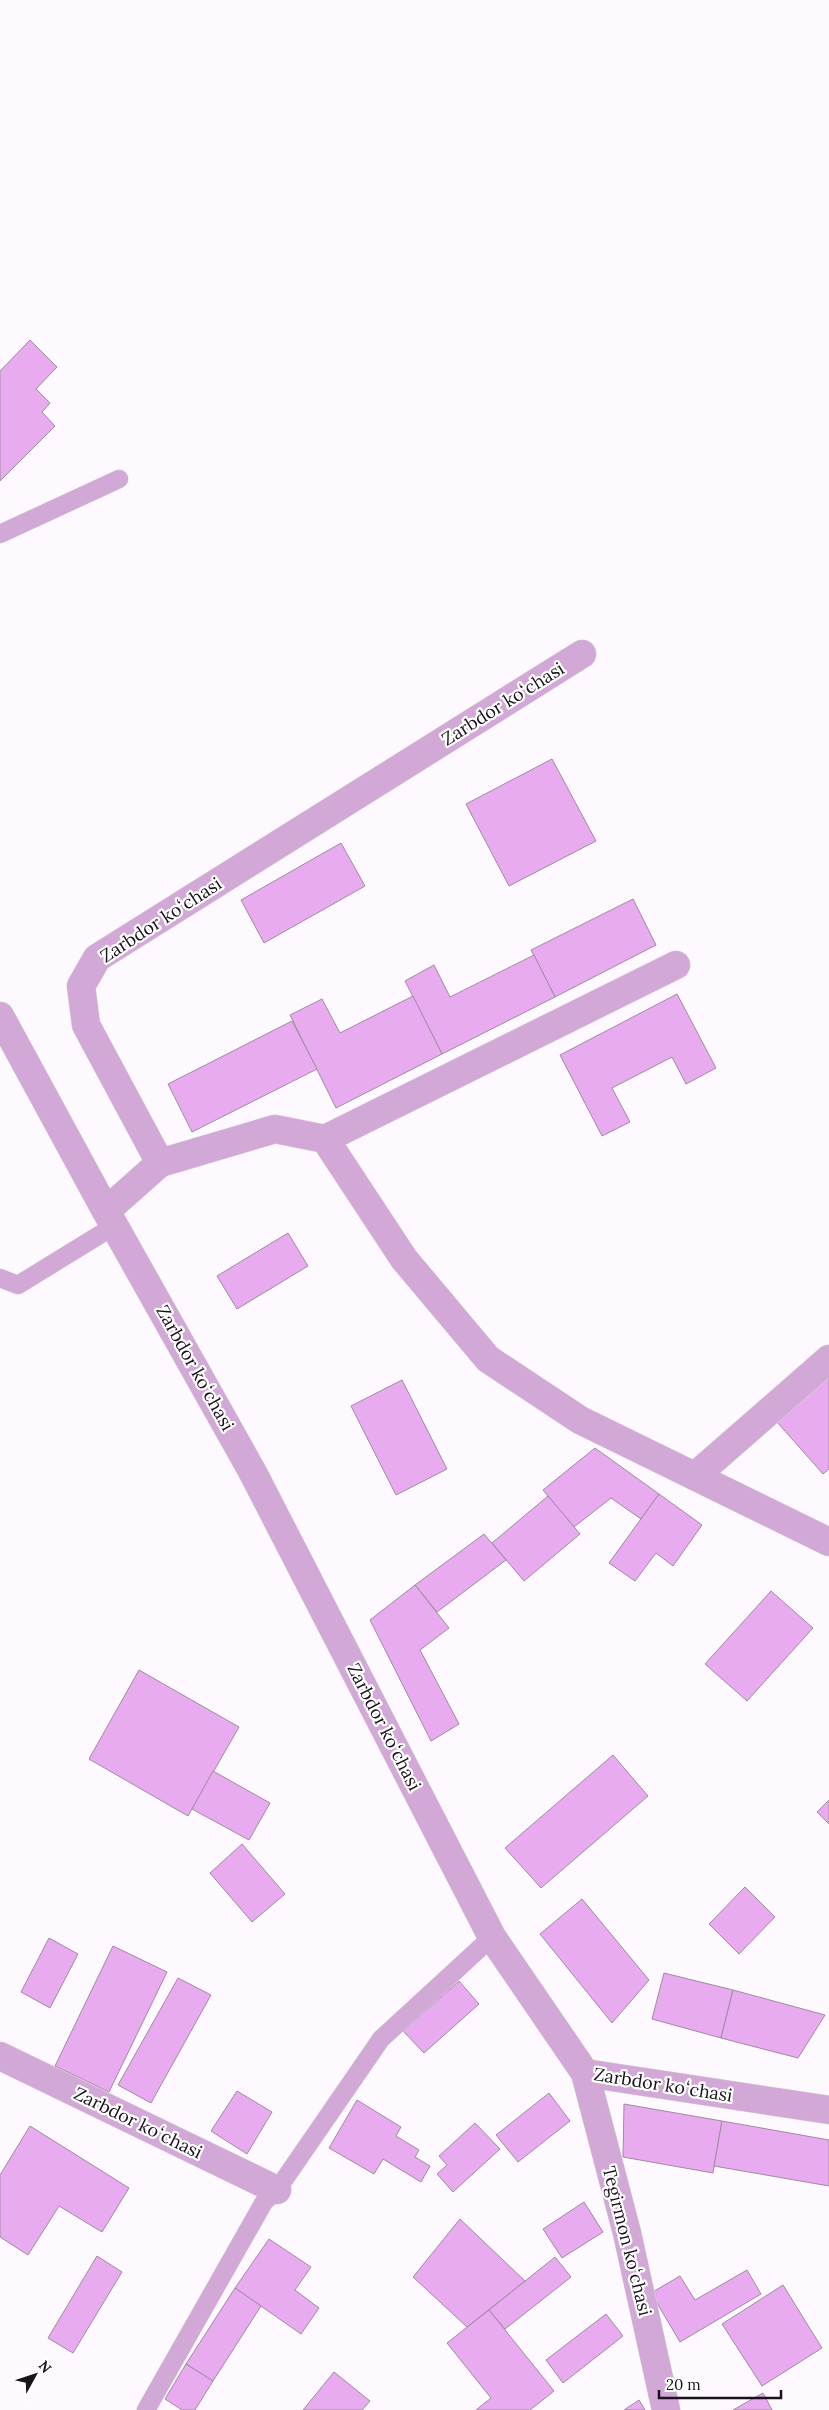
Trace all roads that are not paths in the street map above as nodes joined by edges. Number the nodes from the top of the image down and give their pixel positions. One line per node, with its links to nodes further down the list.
1 (119, 479): 2 (lane)
2 (0, 534)
3 (582, 654): 7 (street, Zarbdor koʻchasi)
4 (676, 965): 6 (street)
5 (0, 1016): 8 (street, Zarbdor koʻchasi)
6 (325, 1139): 7 (street); 11 (street)
7 (160, 1164): 8 (street)
8 (110, 1219): 9 (lane); 13 (street, Zarbdor koʻchasi)
9 (0, 1278)
10 (829, 1359): 11 (street)
11 (695, 1476): 12 (street)
12 (829, 1542)
13 (492, 1937): 15 (street, Zarbdor koʻchasi); 17 (lane)
14 (0, 2056): 17 (street, Zarbdor koʻchasi)
15 (585, 2073): 16 (street, Zarbdor koʻchasi); 19 (street, Tegirmon koʻchasi)
16 (829, 2110)
17 (277, 2190): 18 (lane)
18 (146, 2410)
19 (666, 2410)

